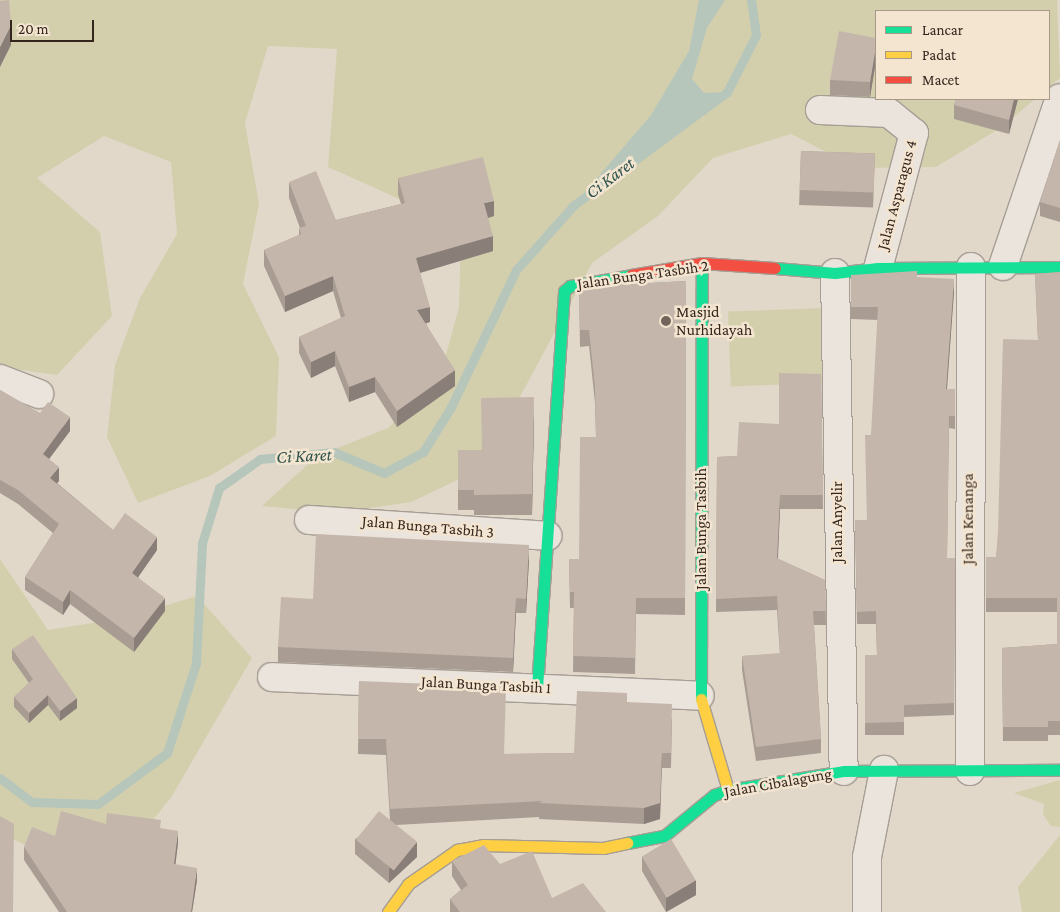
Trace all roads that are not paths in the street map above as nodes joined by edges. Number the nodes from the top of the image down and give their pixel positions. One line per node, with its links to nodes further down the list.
1 (1060, 98): 5 (street)
2 (820, 110): 7 (street, Jalan Asparagus 4)
3 (702, 263): 8 (street, Jalan Bunga Tasbih 2); 12 (street, Jalan Bunga Tasbih 2); 15 (street, Jalan Bunga Tasbih)
4 (971, 266): 5 (street, Jalan Bunga Tasbih 2); 7 (street, Jalan Bunga Tasbih 2); 19 (street, Jalan Kenanga)
5 (1004, 266): 6 (street, Jalan Bunga Tasbih 2)
6 (1060, 267)
7 (878, 268): 8 (street, Jalan Bunga Tasbih 2)
8 (835, 273): 18 (street, Jalan Anyelir)
9 (0, 379): 10 (street)
10 (39, 394)
11 (308, 520): 12 (street, Jalan Bunga Tasbih 3)
12 (547, 536): 14 (street, Jalan Bunga Tasbih 2)
13 (272, 677): 14 (street, Jalan Bunga Tasbih 1)
14 (537, 688): 15 (street, Jalan Bunga Tasbih 1)
15 (700, 696): 20 (street, Jalan Bunga Tasbih)
16 (884, 770): 18 (street, Jalan Cibalagung); 19 (street, Jalan Cibalagung); 22 (street)
17 (1060, 770): 19 (street, Jalan Cibalagung)
18 (844, 771): 20 (street, Jalan Cibalagung)
19 (970, 771)
20 (728, 790): 21 (street, Jalan Cibalagung)
21 (388, 912)
22 (868, 912)

